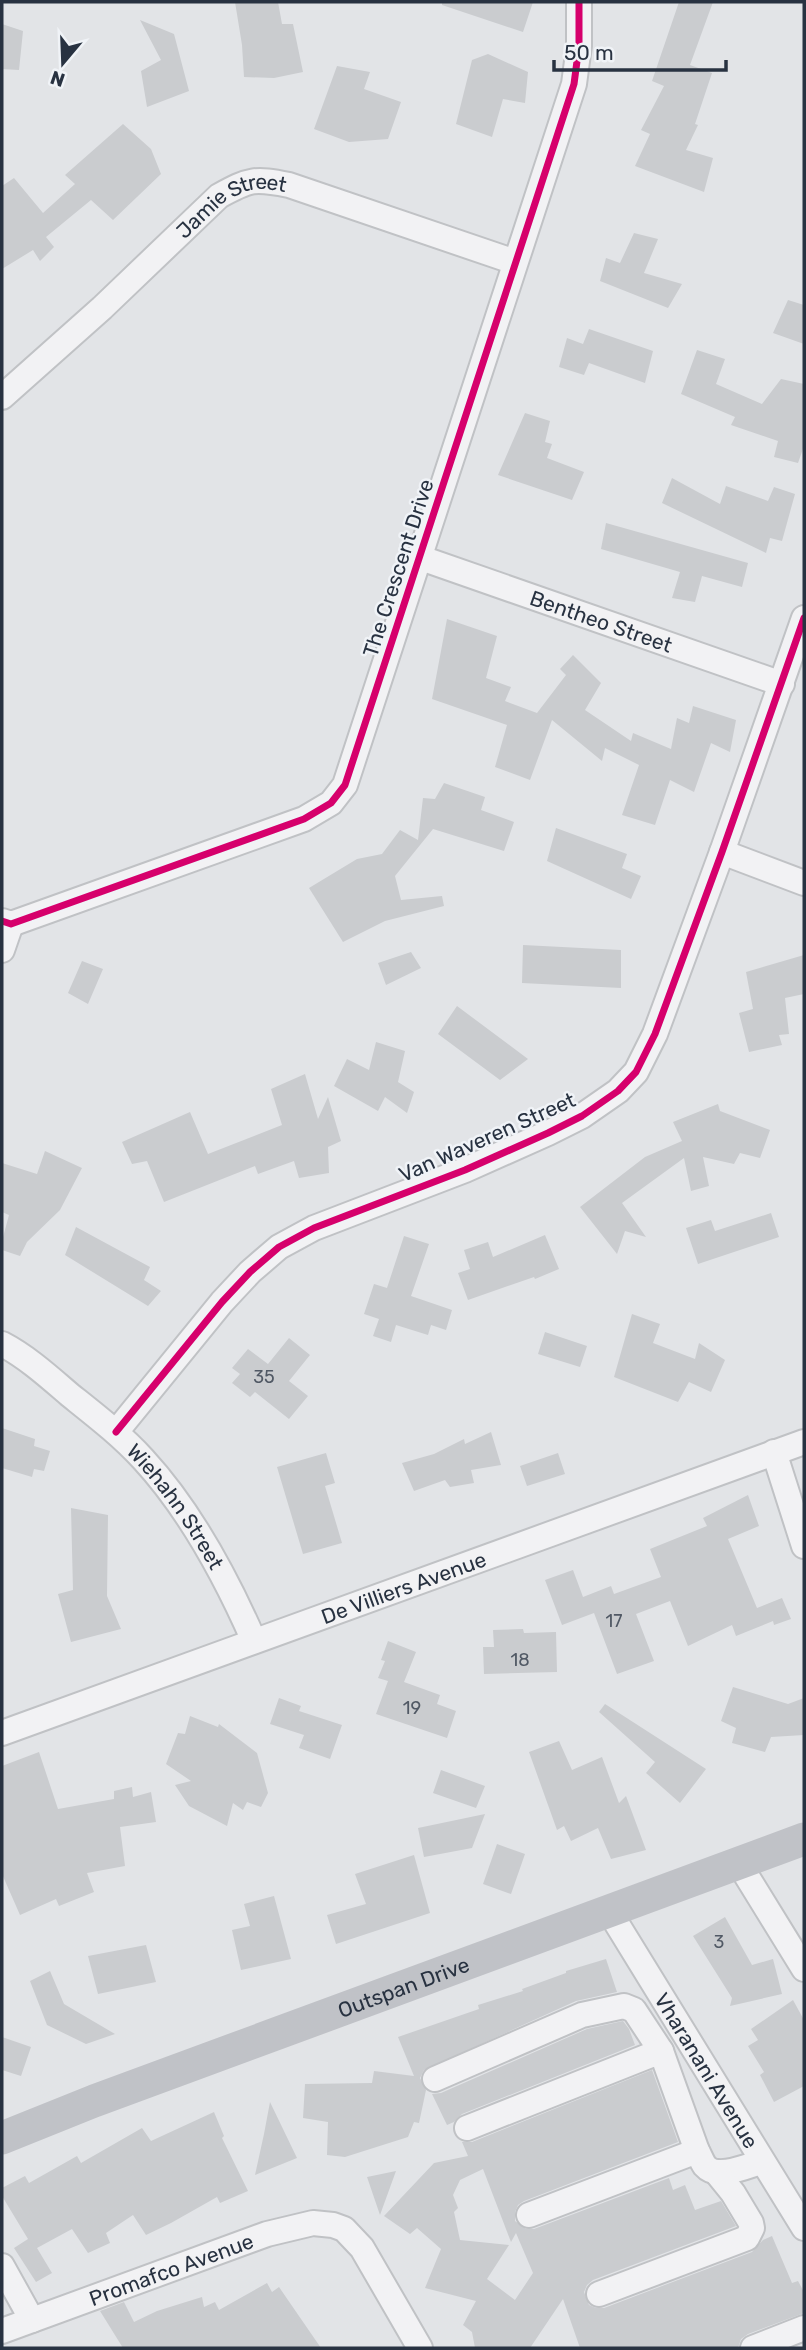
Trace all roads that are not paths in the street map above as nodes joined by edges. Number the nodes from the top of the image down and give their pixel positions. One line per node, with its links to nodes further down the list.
1 (579, 2): 2 (street, The Crescent Drive)
2 (515, 262): 3 (street, Jamie Street); 4 (street, The Crescent Drive)
3 (2, 397)
4 (421, 558): 6 (street, Bentheo Street); 9 (street, The Crescent Drive)
5 (804, 618): 6 (street, Van Waveren Street)
6 (782, 684): 7 (street, Van Waveren Street)
7 (722, 852): 8 (street); 12 (street, Van Waveren Street)
8 (804, 883)
9 (6, 923): 10 (street)
10 (2, 950)
11 (2, 1343): 12 (street, Wiehahn Street)
12 (116, 1432): 16 (street, Wiehahn Street)
13 (804, 1442): 14 (street, De Villiers Avenue)
14 (774, 1452): 15 (street); 16 (street, De Villiers Avenue)
15 (804, 1546)
16 (254, 1641): 17 (street, De Villiers Avenue)
17 (2, 1733)
18 (804, 1839): 19 (street, Outspan Drive)
19 (738, 1862): 20 (street, Outspan Drive); 21 (street)
20 (609, 1911): 25 (street, Outspan Drive); 27 (street, Vharanani Avenue)
21 (804, 1969)
22 (661, 2051): 23 (street); 24 (street); 26 (street)
23 (435, 2079)
24 (467, 2128)
25 (2, 2138)
26 (697, 2151): 28 (street); 29 (street)
27 (761, 2162): 28 (street); 30 (street, Vharanani Avenue)
28 (716, 2172): 32 (street)
29 (529, 2215)
30 (804, 2228)
31 (2, 2266): 33 (street)
32 (599, 2294)
33 (32, 2320): 35 (street, Promafco Avenue); 36 (street, Promafco Avenue)
34 (804, 2328): 37 (street)
35 (2, 2331)
36 (420, 2348)
37 (753, 2348)

